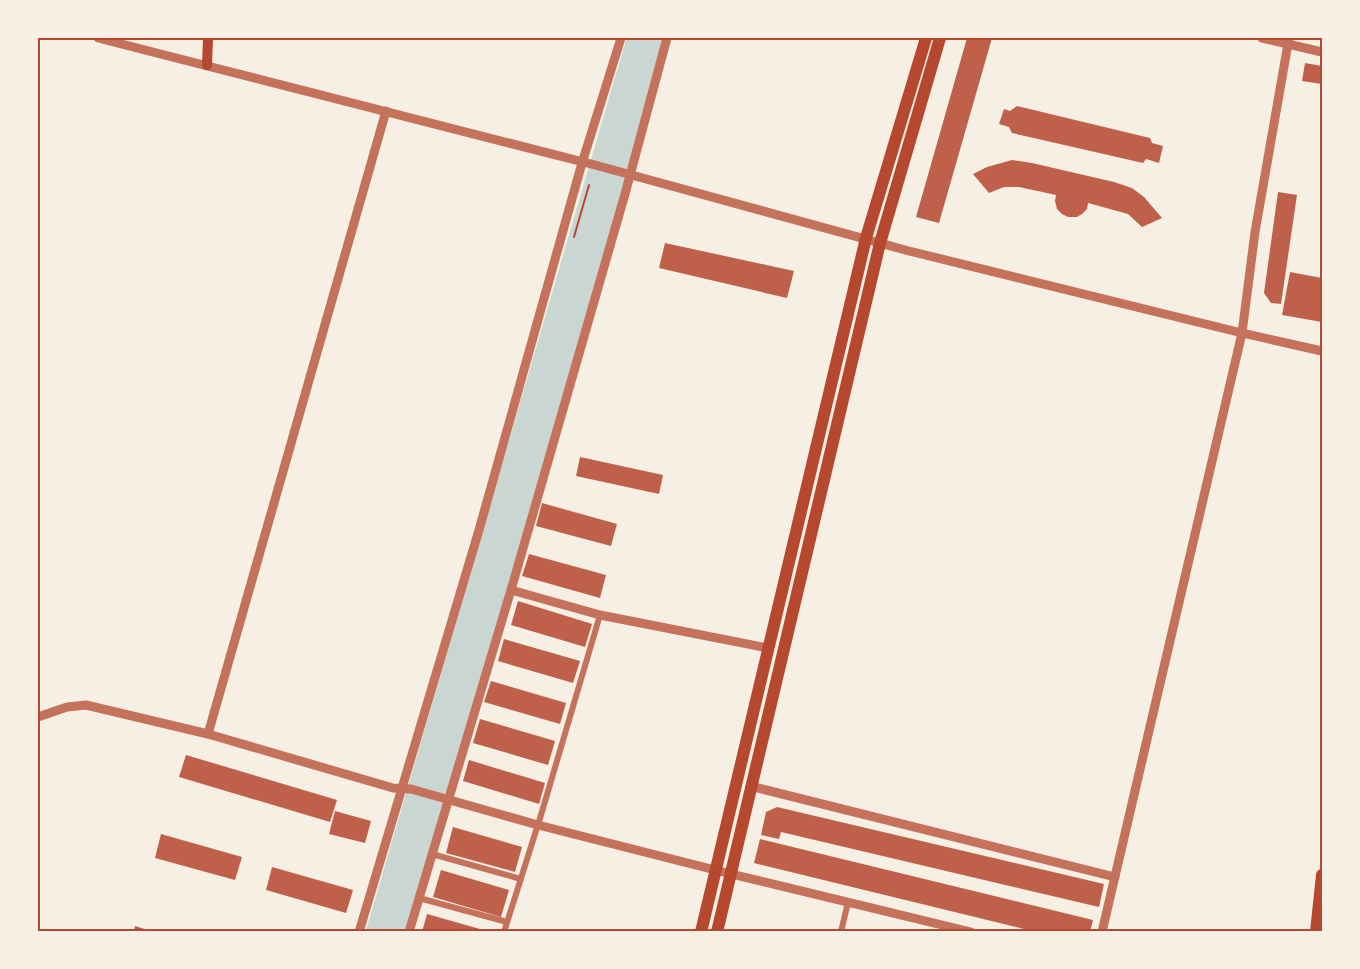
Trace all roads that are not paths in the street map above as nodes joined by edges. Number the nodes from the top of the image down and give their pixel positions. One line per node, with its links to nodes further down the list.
1 (98, 38): 10 (street)
2 (208, 38): 10 (main road)
3 (621, 38): 12 (street)
4 (667, 38): 13 (street)
5 (926, 38): 14 (main road)
6 (940, 38): 15 (main road)
7 (1262, 38): 8 (street)
8 (1288, 41): 9 (street); 16 (street)
9 (1323, 52)
10 (207, 65): 11 (street)
11 (386, 111): 12 (street); 22 (street)
12 (582, 163): 13 (street); 24 (street)
13 (626, 174): 14 (street); 18 (street)
14 (866, 238): 15 (street); 20 (main road)
15 (880, 243): 16 (street); 23 (main road)
16 (1242, 333): 17 (street); 31 (street)
17 (1323, 351)
18 (512, 590): 19 (street); 25 (street)
19 (600, 615): 20 (street); 26 (street)
20 (768, 648): 28 (main road)
21 (38, 717): 22 (street)
22 (208, 735): 24 (street)
23 (750, 786): 29 (main road); 31 (street)
24 (406, 788): 25 (street); 36 (street)
25 (444, 798): 26 (street); 27 (street)
26 (538, 825): 28 (street); 32 (street)
27 (432, 854): 32 (street); 33 (street)
28 (716, 870): 29 (street); 39 (main road)
29 (731, 874): 34 (street); 40 (main road)
30 (1323, 875): 44 (main road)
31 (1114, 877): 43 (street)
32 (521, 879): 35 (street)
33 (419, 898): 35 (street); 37 (street)
34 (848, 902): 41 (street); 42 (street)
35 (507, 922): 38 (street)
36 (359, 932)
37 (409, 932)
38 (504, 932)
39 (701, 932)
40 (717, 932)
41 (841, 932)
42 (971, 932)
43 (1102, 932)
44 (1316, 932)

